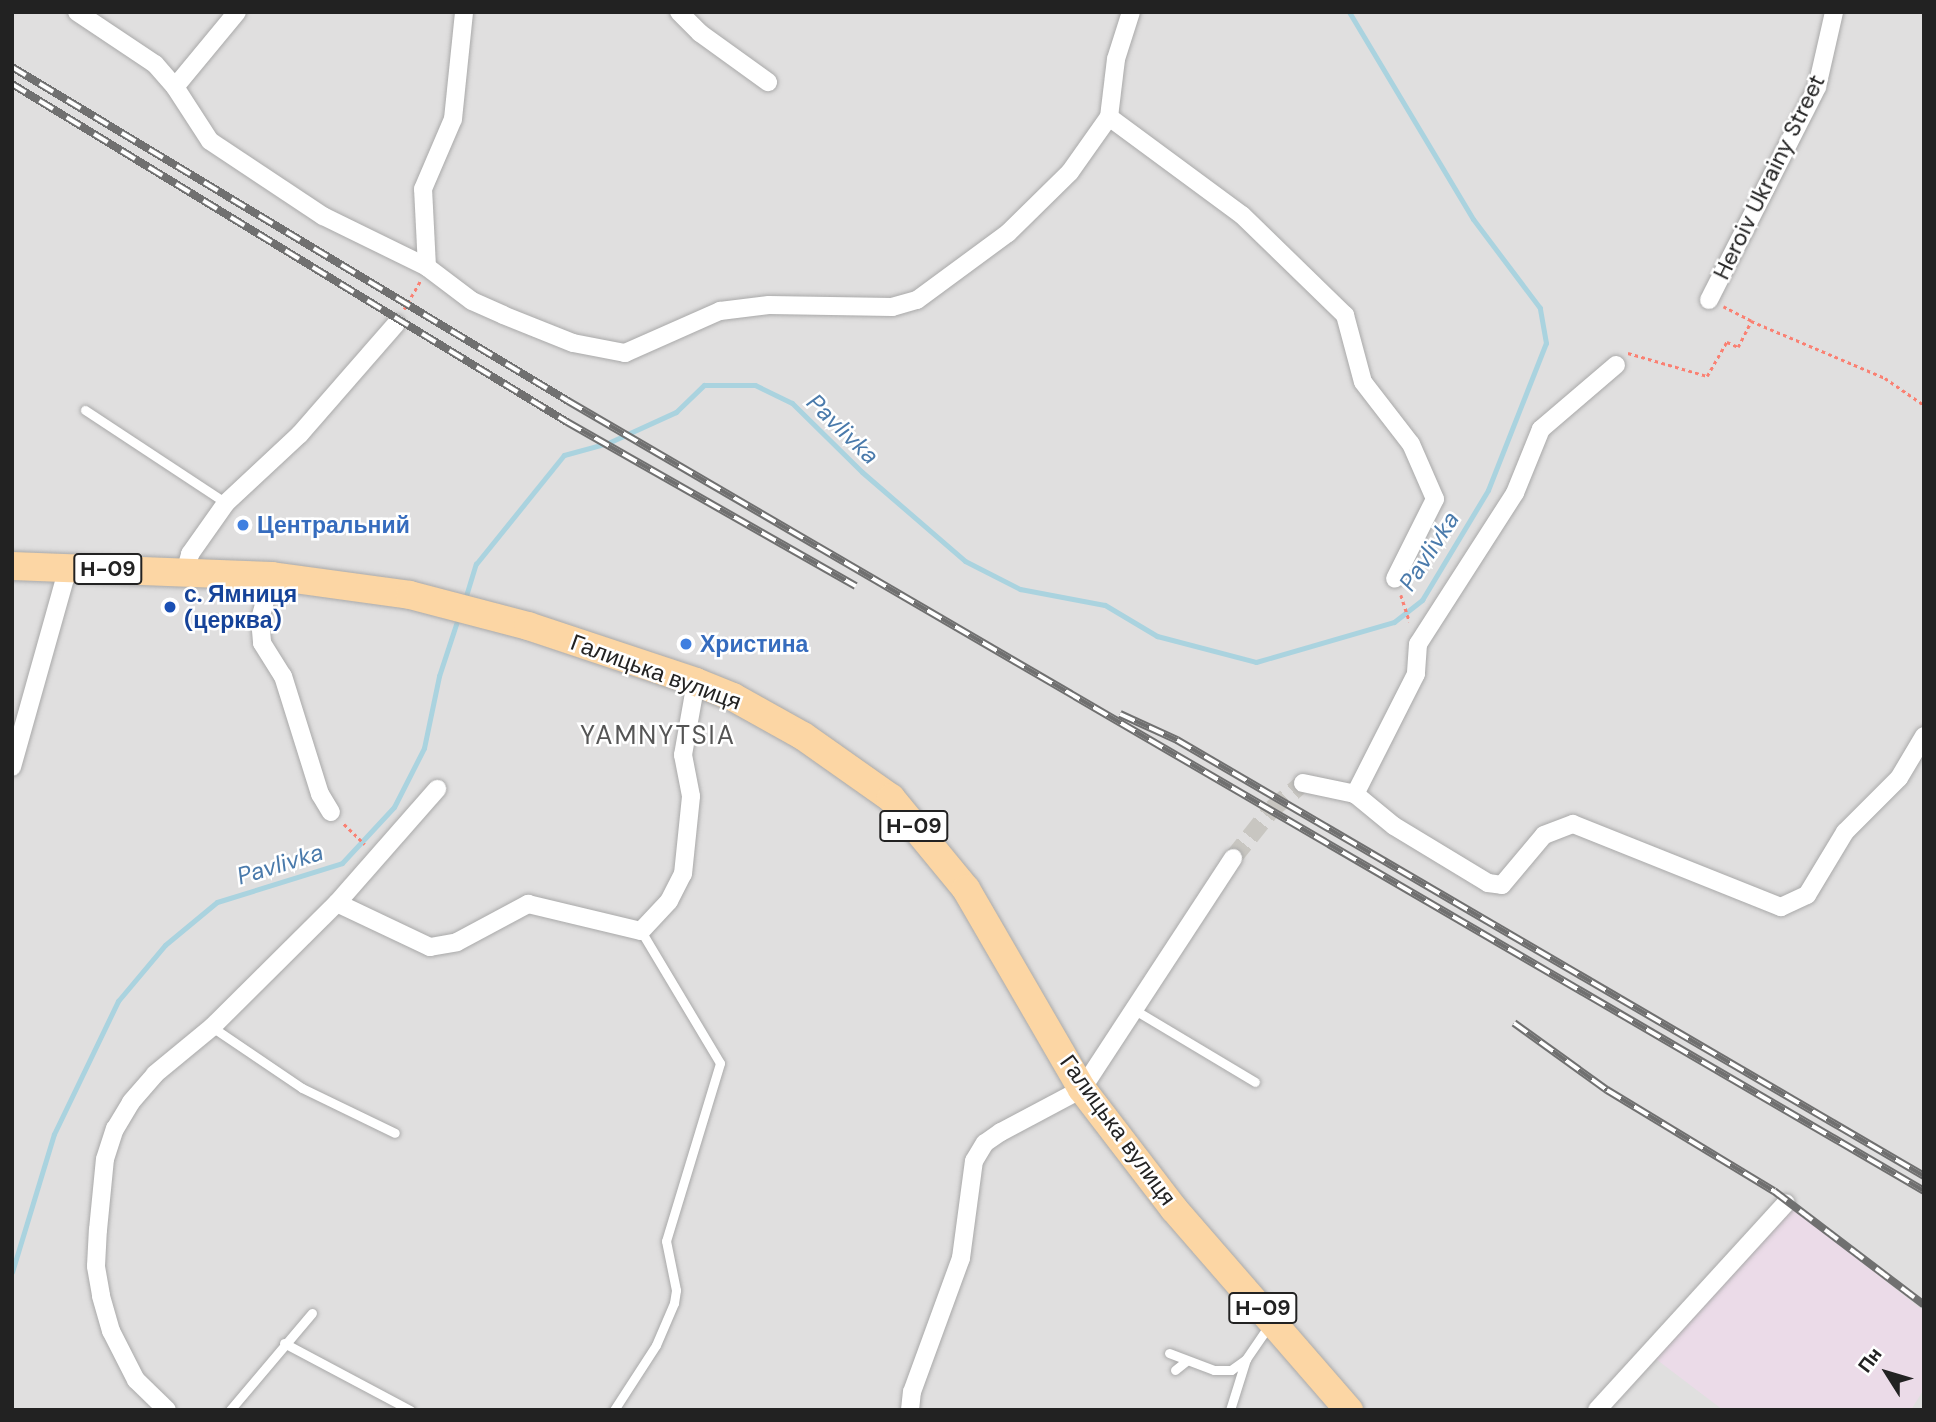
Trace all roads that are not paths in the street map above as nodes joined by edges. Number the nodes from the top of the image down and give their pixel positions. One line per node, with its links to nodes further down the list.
1 (77, 12): 8 (street)
2 (237, 12): 8 (street)
3 (464, 12): 10 (street)
4 (679, 12): 7 (street)
5 (1131, 12): 9 (street)
6 (1834, 12): 11 (street, Heroiv Ukrainy Street)
7 (768, 82)
8 (175, 87): 10 (street)
9 (1109, 117): 10 (street); 20 (street)
10 (427, 267)
11 (1709, 300)
12 (396, 324): 15 (street)
13 (1616, 365): 26 (street)
14 (85, 410): 15 (lane)
15 (226, 503): 18 (street)
16 (12, 566): 17 (main road, Галицька вулиця / Н-09)
17 (68, 568): 18 (main road, Галицька вулиця / Н-09); 23 (street)
18 (185, 572): 19 (main road, Галицька вулиця / Н-09)
19 (272, 576): 21 (main road, Галицька вулиця / Н-09); 27 (street)
20 (1397, 584)
21 (696, 682): 30 (street); 34 (main road, Галицька вулиця / Н-09)
22 (1924, 736): 26 (street)
23 (12, 767)
24 (1303, 783): 26 (street)
25 (437, 789): 29 (street)
26 (1355, 794)
27 (331, 812)
28 (1233, 858): 31 (street)
29 (337, 903): 30 (street); 32 (street)
30 (641, 931): 47 (lane)
31 (1133, 1009): 33 (lane); 34 (street)
32 (212, 1027): 35 (lane); 44 (street)
33 (1255, 1082)
34 (1082, 1089): 38 (main road, Галицька вулиця / Н-09); 48 (street)
35 (395, 1133)
36 (1786, 1203): 51 (street)
37 (312, 1313): 39 (lane)
38 (1273, 1320): 41 (lane); 50 (main road, Галицька вулиця / Н-09)
39 (284, 1343): 45 (lane); 46 (lane)
40 (1168, 1353): 42 (lane)
41 (1246, 1359): 42 (lane); 49 (lane)
42 (1186, 1362): 43 (lane)
43 (1175, 1370)
44 (167, 1410)
45 (230, 1410)
46 (410, 1410)
47 (614, 1410)
48 (910, 1410)
49 (1230, 1410)
50 (1349, 1410)
51 (1597, 1410)

